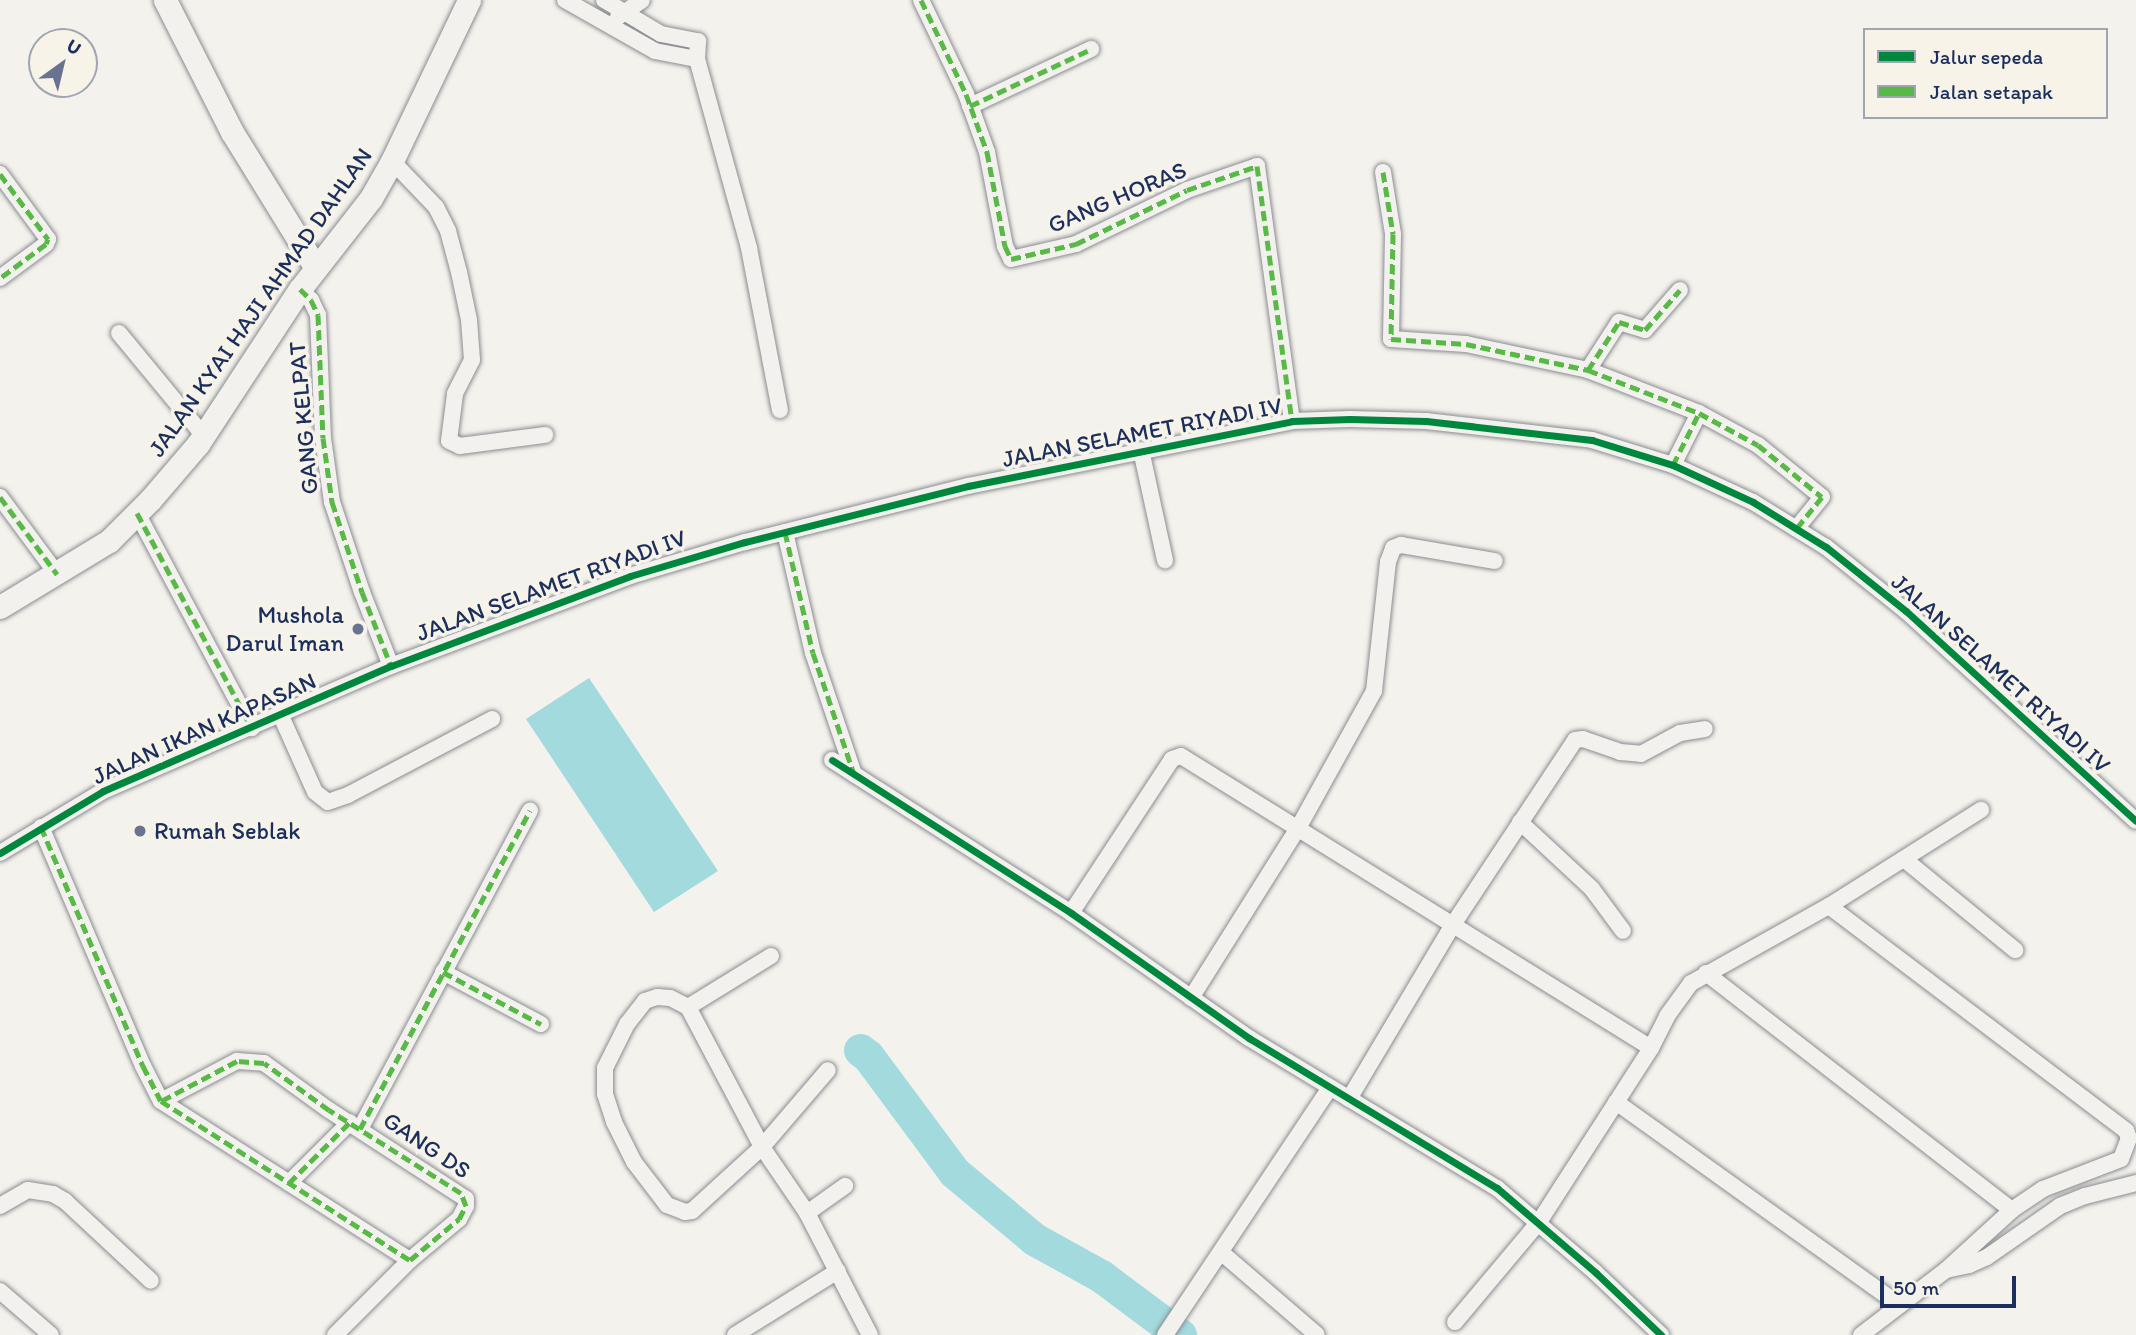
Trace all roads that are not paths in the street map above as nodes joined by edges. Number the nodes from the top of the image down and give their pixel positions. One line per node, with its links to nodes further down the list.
1 (165, 0): 15 (main road)
2 (469, 0): 12 (main road, JALAN KYAI HAJI AHMAD DAHLAN)
3 (565, 0): 8 (street)
4 (604, 0): 7 (street)
5 (642, 0): 7 (street)
6 (921, 0): 11 (street, GANG HORAS)
7 (625, 13): 8 (street); 10 (street)
8 (609, 24): 10 (street)
9 (1091, 49): 11 (street)
10 (697, 59): 21 (street)
11 (970, 106): 23 (street, GANG HORAS)
12 (392, 161): 15 (main road, JALAN KYAI HAJI AHMAD DAHLAN); 25 (street)
13 (1383, 172): 20 (street)
14 (0, 174): 16 (street)
15 (316, 268): 17 (main road, JALAN KYAI HAJI AHMAD DAHLAN)
16 (0, 278)
17 (300, 289): 24 (main road, JALAN KYAI HAJI AHMAD DAHLAN); 36 (street, GANG KELPAT)
18 (1680, 290): 20 (street)
19 (119, 332): 24 (street)
20 (1588, 370): 22 (street)
21 (780, 410)
22 (1699, 413): 27 (street); 30 (street)
23 (1292, 421): 26 (street, JALAN SELAMET RIYADI IV); 27 (street, JALAN SELAMET RIYADI IV)
24 (204, 435): 29 (main road, JALAN KYAI HAJI AHMAD DAHLAN)
25 (545, 435)
26 (1141, 450): 31 (street, JALAN SELAMET RIYADI IV); 32 (street)
27 (1673, 465): 30 (street, JALAN SELAMET RIYADI IV)
28 (0, 497): 34 (street)
29 (137, 513): 34 (main road, JALAN KYAI HAJI AHMAD DAHLAN); 39 (street)
30 (1796, 529): 45 (street, JALAN SELAMET RIYADI IV)
31 (785, 532): 36 (street, JALAN SELAMET RIYADI IV); 42 (street)
32 (1165, 560)
33 (1495, 561): 48 (street)
34 (57, 574): 35 (main road, JALAN KYAI HAJI AHMAD DAHLAN)
35 (0, 607)
36 (391, 666): 37 (street, JALAN IKAN KAPASAN)
37 (281, 716): 38 (street); 39 (street, JALAN IKAN KAPASAN)
38 (492, 719)
39 (252, 728): 47 (street, JALAN IKAN KAPASAN)
40 (1705, 729): 46 (street)
41 (832, 760): 42 (street)
42 (854, 775): 52 (street)
43 (530, 810): 57 (street, GANG DS)
44 (1982, 810): 50 (street)
45 (2136, 821)
46 (1520, 822): 53 (street); 54 (street)
47 (41, 827): 49 (street, JALAN IKAN KAPASAN); 66 (street)
48 (1297, 830): 52 (street); 53 (street); 59 (street)
49 (0, 853)
50 (1904, 859): 51 (street); 55 (street)
51 (1829, 906): 58 (street); 74 (street)
52 (1071, 913): 59 (street)
53 (1452, 926): 62 (street); 65 (street)
54 (1623, 931)
55 (2015, 950)
56 (771, 956): 60 (street)
57 (443, 972): 61 (street); 68 (street, GANG DS)
58 (1706, 973): 62 (street); 74 (street)
59 (1191, 998): 64 (street)
60 (688, 1007): 69 (street); 69 (street)
61 (541, 1024)
62 (1651, 1048): 67 (street)
63 (828, 1070): 69 (street)
64 (1330, 1088): 65 (street); 77 (street)
65 (1349, 1099): 76 (street)
66 (162, 1101): 68 (street, GANG DS); 70 (street)
67 (1616, 1102): 76 (street); 83 (street)
68 (355, 1126): 70 (street); 78 (street, GANG DS)
69 (762, 1147): 75 (street)
70 (289, 1183): 78 (street)
71 (2136, 1183): 79 (street)
72 (845, 1186): 75 (street)
73 (0, 1206): 81 (street)
74 (2012, 1210): 79 (street)
75 (807, 1213): 80 (street)
76 (1539, 1222): 84 (street); 91 (street)
77 (1222, 1253): 85 (street); 90 (street)
78 (410, 1260): 87 (street)
79 (1946, 1270): 83 (street)
80 (838, 1271): 88 (street); 89 (street)
81 (151, 1281)
82 (0, 1291): 86 (street)
83 (1900, 1305): 92 (street)
84 (1455, 1322)
85 (1168, 1331)
86 (51, 1335)
87 (335, 1335)
88 (735, 1335)
89 (870, 1335)
90 (1317, 1335)
91 (1661, 1335)
92 (1861, 1335)

